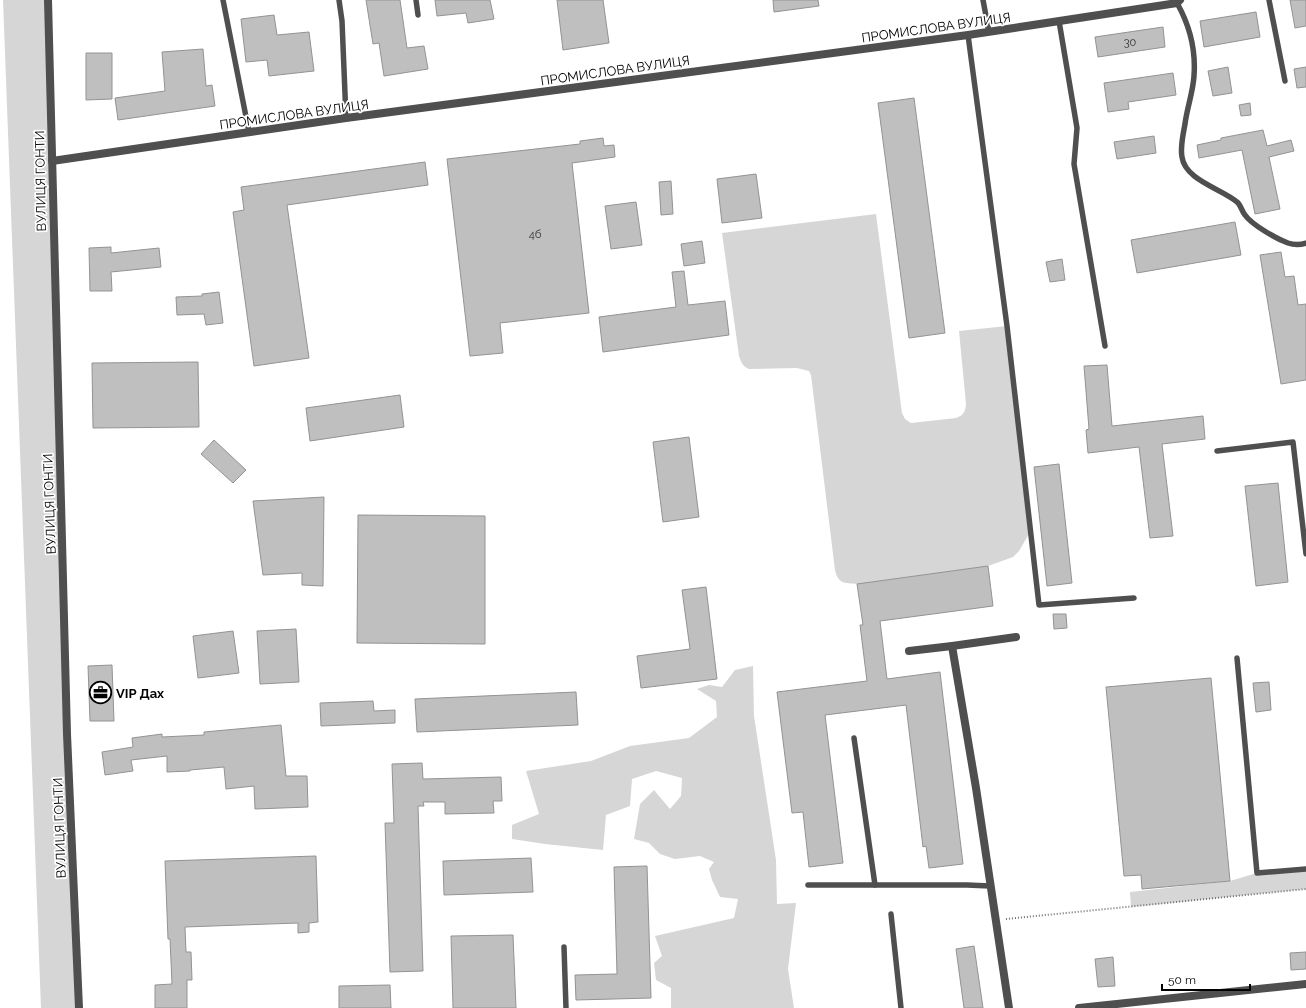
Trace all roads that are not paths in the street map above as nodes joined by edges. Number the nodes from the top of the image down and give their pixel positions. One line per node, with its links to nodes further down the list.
1 (48, 0): 15 (street, ВУЛИЦЯ ГОНТИ)
2 (223, 0): 14 (lane)
3 (339, 0): 13 (lane)
4 (416, 0): 8 (lane)
5 (983, 0): 10 (lane)
6 (1269, 0): 12 (lane)
7 (1179, 1): 9 (street, ПРОМИСЛОВА ВУЛИЦЯ); 16 (lane)
8 (418, 15)
9 (1059, 21): 10 (street, ПРОМИСЛОВА ВУЛИЦЯ); 17 (lane)
10 (989, 32): 11 (street, ПРОМИСЛОВА ВУЛИЦЯ)
11 (968, 35): 13 (street, ПРОМИСЛОВА ВУЛИЦЯ); 20 (lane)
12 (1285, 80)
13 (346, 118): 14 (street, ПРОМИСЛОВА ВУЛИЦЯ)
14 (249, 132): 15 (street, ПРОМИСЛОВА ВУЛИЦЯ)
15 (52, 161): 33 (street, ВУЛИЦЯ ГОНТИ)
16 (1306, 243)
17 (1105, 346)
18 (1217, 451): 19 (lane)
19 (1306, 554)
20 (1134, 598)
21 (1016, 637): 22 (street)
22 (952, 646): 23 (street); 29 (street)
23 (909, 650)
24 (1237, 658): 26 (lane)
25 (854, 738): 28 (lane)
26 (1306, 869)
27 (808, 884): 28 (lane)
28 (875, 885): 29 (lane)
29 (990, 886): 36 (street)
30 (891, 914): 35 (lane)
31 (564, 947): 34 (lane)
32 (1306, 984): 37 (street)
33 (79, 1008)
34 (566, 1008)
35 (901, 1008)
36 (1009, 1008)
37 (1079, 1008)

